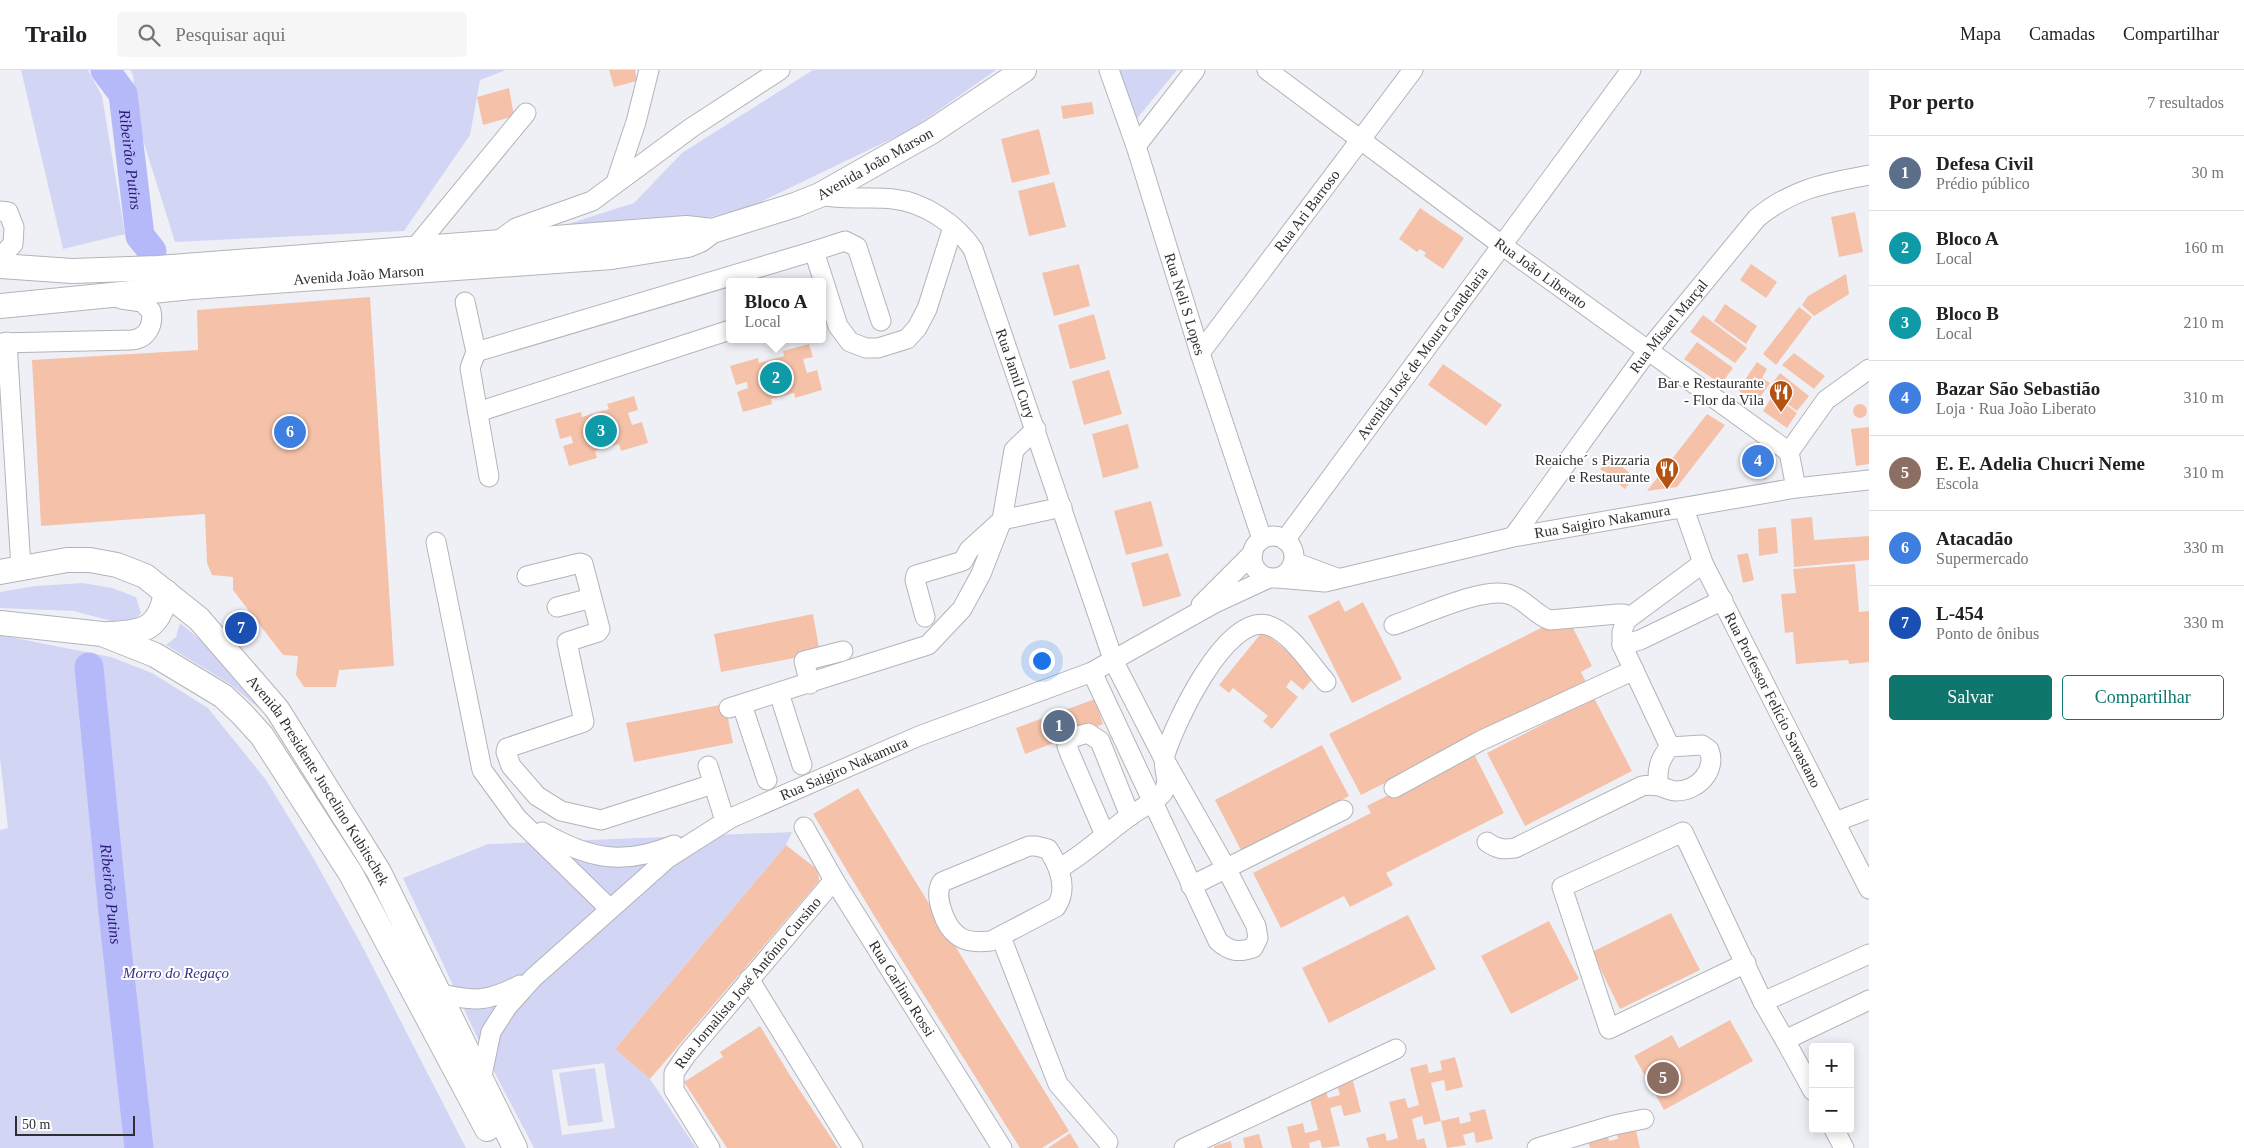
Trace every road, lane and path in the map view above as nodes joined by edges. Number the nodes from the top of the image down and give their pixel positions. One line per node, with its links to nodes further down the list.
1 (649, 70): 13 (street)
2 (780, 70): 13 (street)
3 (1024, 70): 14 (main road, Avenida João Marson)
4 (1108, 70): 11 (street, Rua Neli S Lopes)
5 (1195, 70): 11 (street)
6 (1267, 70): 10 (street, Rua João Liberato)
7 (1413, 70): 10 (street, Rua Ari Barroso)
8 (1631, 70): 19 (street, Avenida José de Moura Candelaria)
9 (526, 113): 20 (street)
10 (1361, 140): 19 (street, Rua João Liberato); 34 (street, Rua Ari Barroso)
11 (1136, 146): 34 (street, Rua Neli S Lopes)
12 (1869, 175): 32 (street, Rua Misael Marçal)
13 (616, 182): 18 (street)
14 (820, 194): 16 (street, Rua Jamil Cury); 17 (main road, Avenida João Marson)
15 (0, 211): 22 (street)
16 (953, 227): 25 (street); 37 (street, Rua Jamil Cury)
17 (712, 230): 18 (main road, Avenida João Marson); 26 (main road, Avenida João Marson)
18 (494, 244): 20 (main road, Avenida João Marson)
19 (1503, 246): 32 (street, Rua João Liberato); 46 (street, Avenida José de Moura Candelaria)
20 (414, 248): 23 (main road, Avenida João Marson)
21 (814, 251): 24 (street); 29 (street); 33 (street)
22 (0, 258)
23 (0, 266)
24 (821, 278)
25 (826, 298)
26 (87, 299): 28 (main road, Avenida João Marson); 31 (street)
27 (465, 302): 33 (street)
28 (0, 306)
29 (881, 321)
30 (726, 331): 36 (street)
31 (4, 342): 51 (street)
32 (1649, 349): 38 (street, Rua João Liberato); 45 (street, Rua Misael Marçal)
33 (476, 352): 36 (street)
34 (1200, 353): 48 (street, Rua Neli S Lopes)
35 (1869, 369): 38 (street)
36 (478, 412): 39 (street)
37 (1036, 429): 42 (street, Rua Jamil Cury); 44 (street)
38 (1789, 452): 41 (street)
39 (490, 477)
40 (1869, 480): 41 (street, Rua Saigiro Nakamura)
41 (1796, 488): 43 (street, Rua Saigiro Nakamura)
42 (1062, 507): 44 (street); 67 (street, Rua Jamil Cury)
43 (1684, 509): 45 (street, Rua Saigiro Nakamura); 50 (street, Rua Professor Felício Savastano)
44 (1002, 520): 60 (street); 71 (street)
45 (1513, 537): 54 (street, Rua Saigiro Nakamura)
46 (1285, 540): 48 (street); 49 (street)
47 (436, 542): 85 (street)
48 (1257, 546): 53 (street); 59 (street, Rua Saigiro Nakamura)
49 (1294, 562): 53 (street); 54 (street)
50 (1703, 563): 57 (street, Rua Professor Felício Savastano); 61 (street)
51 (11, 570): 55 (main road, Avenida Presidente Juscelino Kubitschek)
52 (527, 576): 56 (street)
53 (1273, 578): 54 (street, Rua Saigiro Nakamura); 59 (street, Rua Saigiro Nakamura)
54 (1340, 579)
55 (166, 592): 64 (main road); 102 (main road, Avenida Presidente Juscelino Kubitschek)
56 (592, 598): 58 (street); 78 (street)
57 (1723, 600): 65 (street); 86 (street, Rua Professor Felício Savastano)
58 (557, 607)
59 (1189, 616): 67 (street, Rua Saigiro Nakamura)
60 (925, 617)
61 (1629, 618): 63 (street); 65 (street)
62 (0, 623): 64 (main road, Avenida Presidente Juscelino Kubitschek)
63 (1394, 625)
64 (102, 634): 112 (main road, Avenida Presidente Juscelino Kubitschek)
65 (1622, 645): 68 (street)
66 (844, 651): 71 (street)
67 (1114, 662): 69 (street, Rua Saigiro Nakamura); 74 (street, Rua Jamil Cury)
68 (1634, 670): 73 (street); 80 (street)
69 (1092, 672): 81 (street); 87 (street, Rua Saigiro Nakamura)
70 (1326, 682): 74 (street)
71 (810, 684): 72 (street)
72 (779, 693): 75 (street); 77 (street)
73 (1670, 747): 79 (street); 79 (street)
74 (1164, 759): 81 (street); 92 (street, Rua Jamil Cury)
75 (802, 765)
76 (708, 766): 78 (street)
77 (767, 780)
78 (714, 784): 87 (street)
79 (1658, 786): 90 (street)
80 (1394, 788)
81 (1153, 800): 84 (street); 94 (street)
82 (1343, 810): 92 (street)
83 (1869, 810): 86 (street)
84 (1130, 816): 89 (street); 89 (street)
85 (517, 818): 87 (street); 96 (street)
86 (1835, 822): 95 (street, Rua Professor Felício Savastano)
87 (718, 826): 96 (street, Rua Saigiro Nakamura)
88 (804, 827): 93 (street, Rua Carlino Rossi)
89 (1105, 835): 91 (street)
90 (1487, 842)
91 (1060, 868): 97 (street); 97 (street)
92 (1226, 868): 94 (street); 94 (street, Rua Jamil Cury)
93 (834, 880): 101 (street, Rua Jornalista José Antônio Cursino); 116 (street, Rua Carlino Rossi)
94 (1191, 886)
95 (1869, 889)
96 (610, 909): 100 (street, Rua Saigiro Nakamura)
97 (1001, 937): 111 (street)
98 (1869, 954): 104 (street)
99 (1746, 963): 99 (street); 104 (street)
100 (533, 978): 102 (street, Rua Saigiro Nakamura); 107 (street, Rua Saigiro Nakamura)
101 (749, 979): 114 (street, Rua Jornalista José Antônio Cursino); 115 (street)
102 (438, 993): 107 (main road, Avenida Presidente Juscelino Kubitschek)
103 (1869, 1000): 105 (street)
104 (1763, 1002): 105 (street)
105 (1784, 1040): 108 (street)
106 (1396, 1049): 117 (street)
107 (481, 1080): 113 (main road, Avenida Presidente Juscelino Kubitschek)
108 (1811, 1088)
109 (1644, 1120): 118 (street)
110 (1836, 1133): 119 (street)
111 (1108, 1142)
112 (497, 1148)
113 (515, 1148)
114 (710, 1148)
115 (853, 1148)
116 (1002, 1148)
117 (1184, 1148)
118 (1537, 1148)
119 (1844, 1148)

